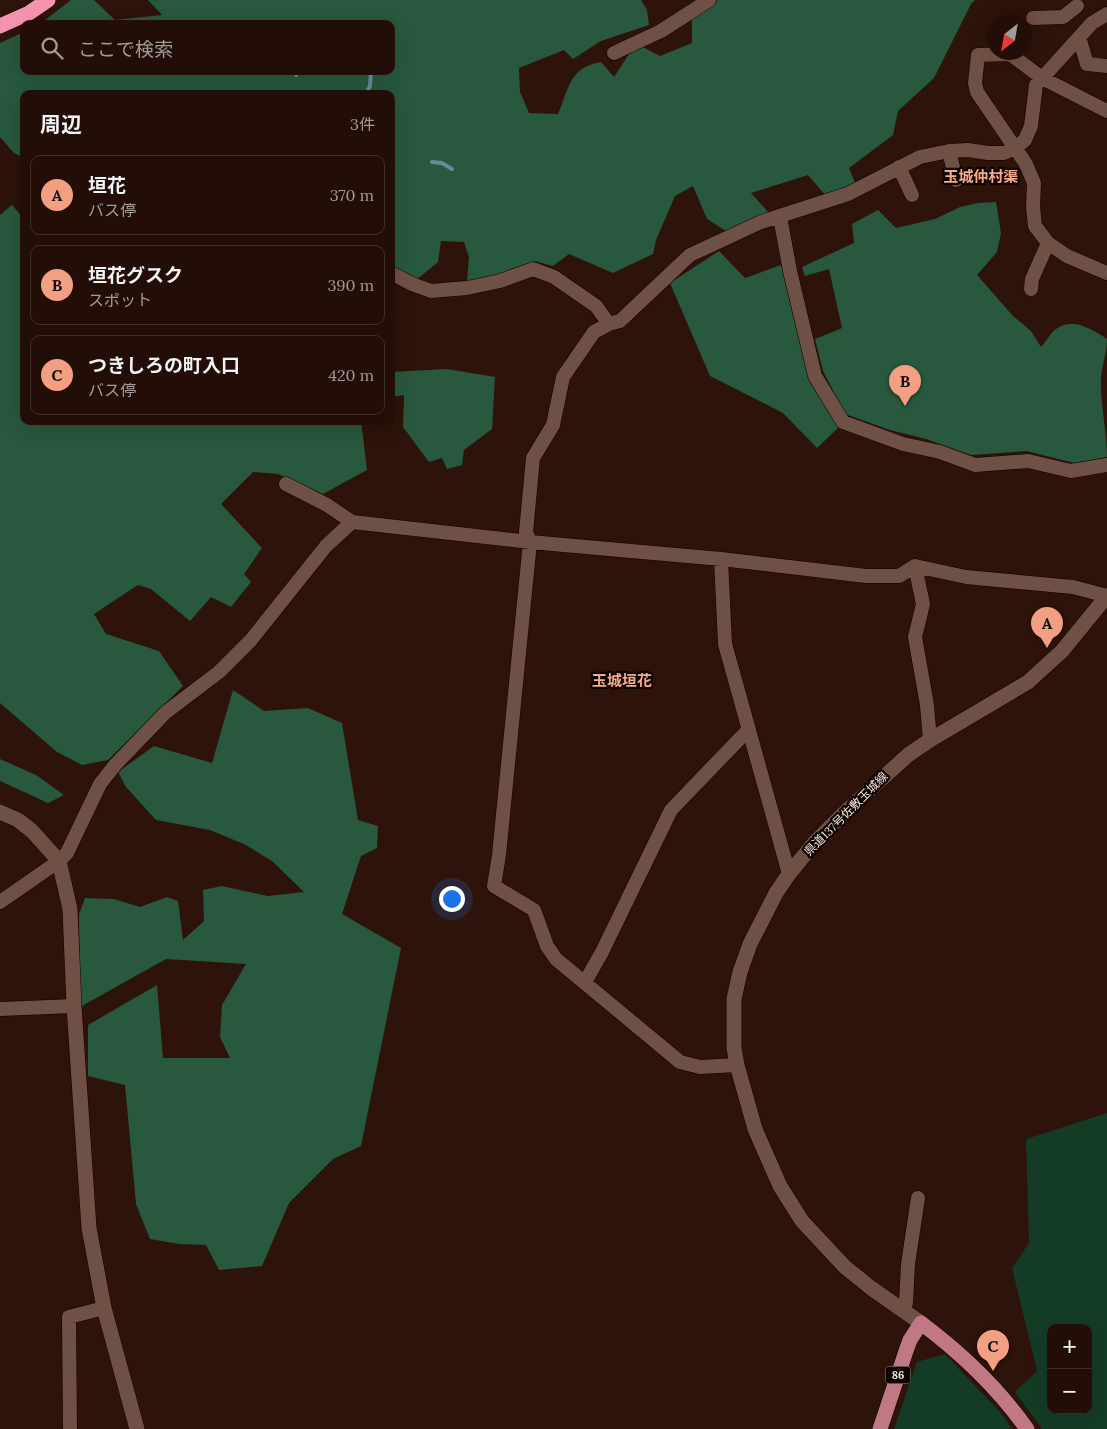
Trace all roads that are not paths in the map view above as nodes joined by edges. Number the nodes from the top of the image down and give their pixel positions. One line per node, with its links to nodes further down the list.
1 (48, 0): 8 (highway)
2 (709, 0): 10 (street)
3 (1075, 3): 5 (street); 6 (street)
4 (1107, 14): 6 (street)
5 (1033, 18)
6 (1092, 23): 7 (street); 9 (street)
7 (1107, 24)
8 (0, 26)
9 (1079, 37): 11 (street); 12 (street)
10 (614, 53)
11 (1107, 66)
12 (1042, 78): 13 (street); 14 (street); 14 (street)
13 (1107, 112)
14 (1015, 148): 15 (street); 20 (street)
15 (949, 151): 16 (street); 17 (street)
16 (899, 167): 18 (street); 19 (street)
17 (956, 180)
18 (912, 195)
19 (780, 216): 24 (street); 25 (street)
20 (1048, 243): 21 (street); 23 (street)
21 (1107, 273)
22 (395, 275): 24 (street)
23 (1031, 289)
24 (608, 324): 28 (street)
25 (1107, 465)
26 (286, 484): 27 (street)
27 (352, 522): 28 (street); 35 (street)
28 (530, 542): 29 (street); 38 (street)
29 (721, 559): 30 (street); 32 (street)
30 (916, 566): 31 (street); 33 (street)
31 (1107, 596): 33 (main road, 県道137号佐敷玉城線)
32 (749, 729): 36 (street); 38 (street)
33 (930, 740): 36 (main road, 県道137号佐敷玉城線)
34 (0, 812): 35 (main road)
35 (59, 861): 37 (street); 39 (main road)
36 (789, 874): 41 (main road, 県道137号佐敷玉城線)
37 (0, 902)
38 (585, 982): 41 (street)
39 (74, 1006): 40 (street); 43 (main road)
40 (0, 1009)
41 (736, 1065): 44 (main road, 県道137号佐敷玉城線)
42 (918, 1198): 44 (street)
43 (104, 1308): 46 (street); 47 (main road)
44 (903, 1310): 45 (main road, 県道137号佐敷玉城線)
45 (921, 1323): 48 (main road, 86); 49 (main road)
46 (70, 1429)
47 (137, 1429)
48 (880, 1429)
49 (1027, 1429)

